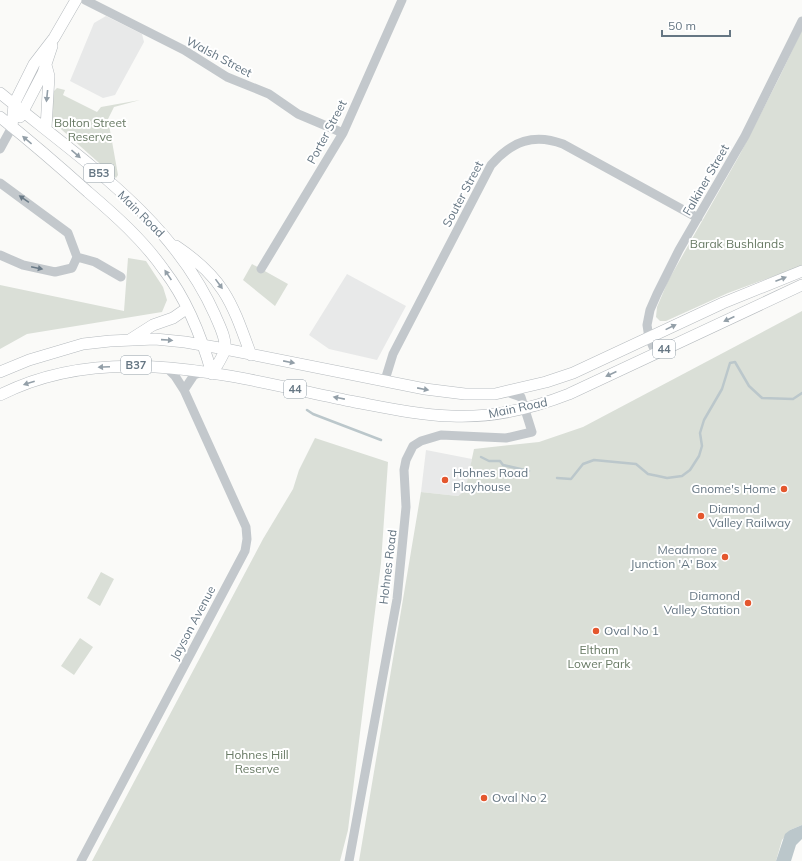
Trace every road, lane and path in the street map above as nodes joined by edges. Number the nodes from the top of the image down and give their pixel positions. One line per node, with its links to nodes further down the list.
1 (76, 0): 5 (main road)
2 (85, 0): 13 (street, Walsh Street)
3 (402, 0): 13 (street, Porter Street)
4 (802, 21): 16 (street, Falkiner Street)
5 (54, 38): 6 (main road); 8 (main road)
6 (46, 65): 9 (main road); 12 (main road, one-way to 12)
7 (0, 93): 8 (main road, Main Road)
8 (14, 104): 9 (main road, Main Road); 11 (main road)
9 (24, 112): 11 (main road); 12 (main road, Main Road / B53)
10 (0, 117): 11 (main road, Main Road)
11 (12, 127): 14 (street); 26 (main road, Main Road / B53, one-way to 11)
12 (46, 128): 17 (main road, Main Road / B53, one-way to 17)
13 (343, 133): 20 (street, Porter Street)
14 (0, 149)
15 (0, 183): 19 (street, one-way to 15)
16 (698, 218): 27 (street, Falkiner Street); 37 (street, Souter Street)
17 (168, 241): 30 (main road, Main Road / B53); 32 (main road, one-way to 32)
18 (0, 255): 19 (street, one-way to 19)
19 (78, 257): 22 (street)
20 (261, 269)
21 (802, 271): 24 (main road, Main Road / 44, one-way to 21)
22 (121, 277)
23 (802, 285): 25 (main road, Main Road / 44)
24 (759, 287): 25 (main road); 27 (main road, Main Road / 44, one-way to 24)
25 (754, 307): 31 (main road, Main Road / 44, one-way to 31)
26 (186, 309): 28 (main road); 29 (main road, Main Road / B53)
27 (649, 338): 31 (street, Falkiner Street); 39 (main road, Main Road / 44)
28 (130, 340): 29 (main road, B37, one-way to 29); 34 (main road, B37)
29 (204, 345): 30 (main road, Main Road / 44); 36 (main road, Main Road / B53)
30 (225, 349): 32 (main road, Main Road / 44); 36 (main road)
31 (656, 353): 41 (main road, Main Road / 44, one-way to 41)
32 (251, 355): 37 (main road, Main Road / 44, one-way to 37)
33 (166, 367): 35 (main road, B37); 38 (street, Jayson Avenue); 40 (main road, B37, one-way to 40)
34 (0, 372)
35 (201, 372): 36 (main road, B37); 38 (street)
36 (212, 374): 41 (main road, Main Road / 44, one-way to 36)
37 (385, 380): 39 (main road, Main Road / 44, one-way to 39)
38 (184, 390): 42 (street, Jayson Avenue)
39 (508, 392): 41 (street, Hohnes Road)
40 (0, 395)
41 (524, 408): 43 (street, Hohnes Road)
42 (81, 861)
43 (349, 861)

